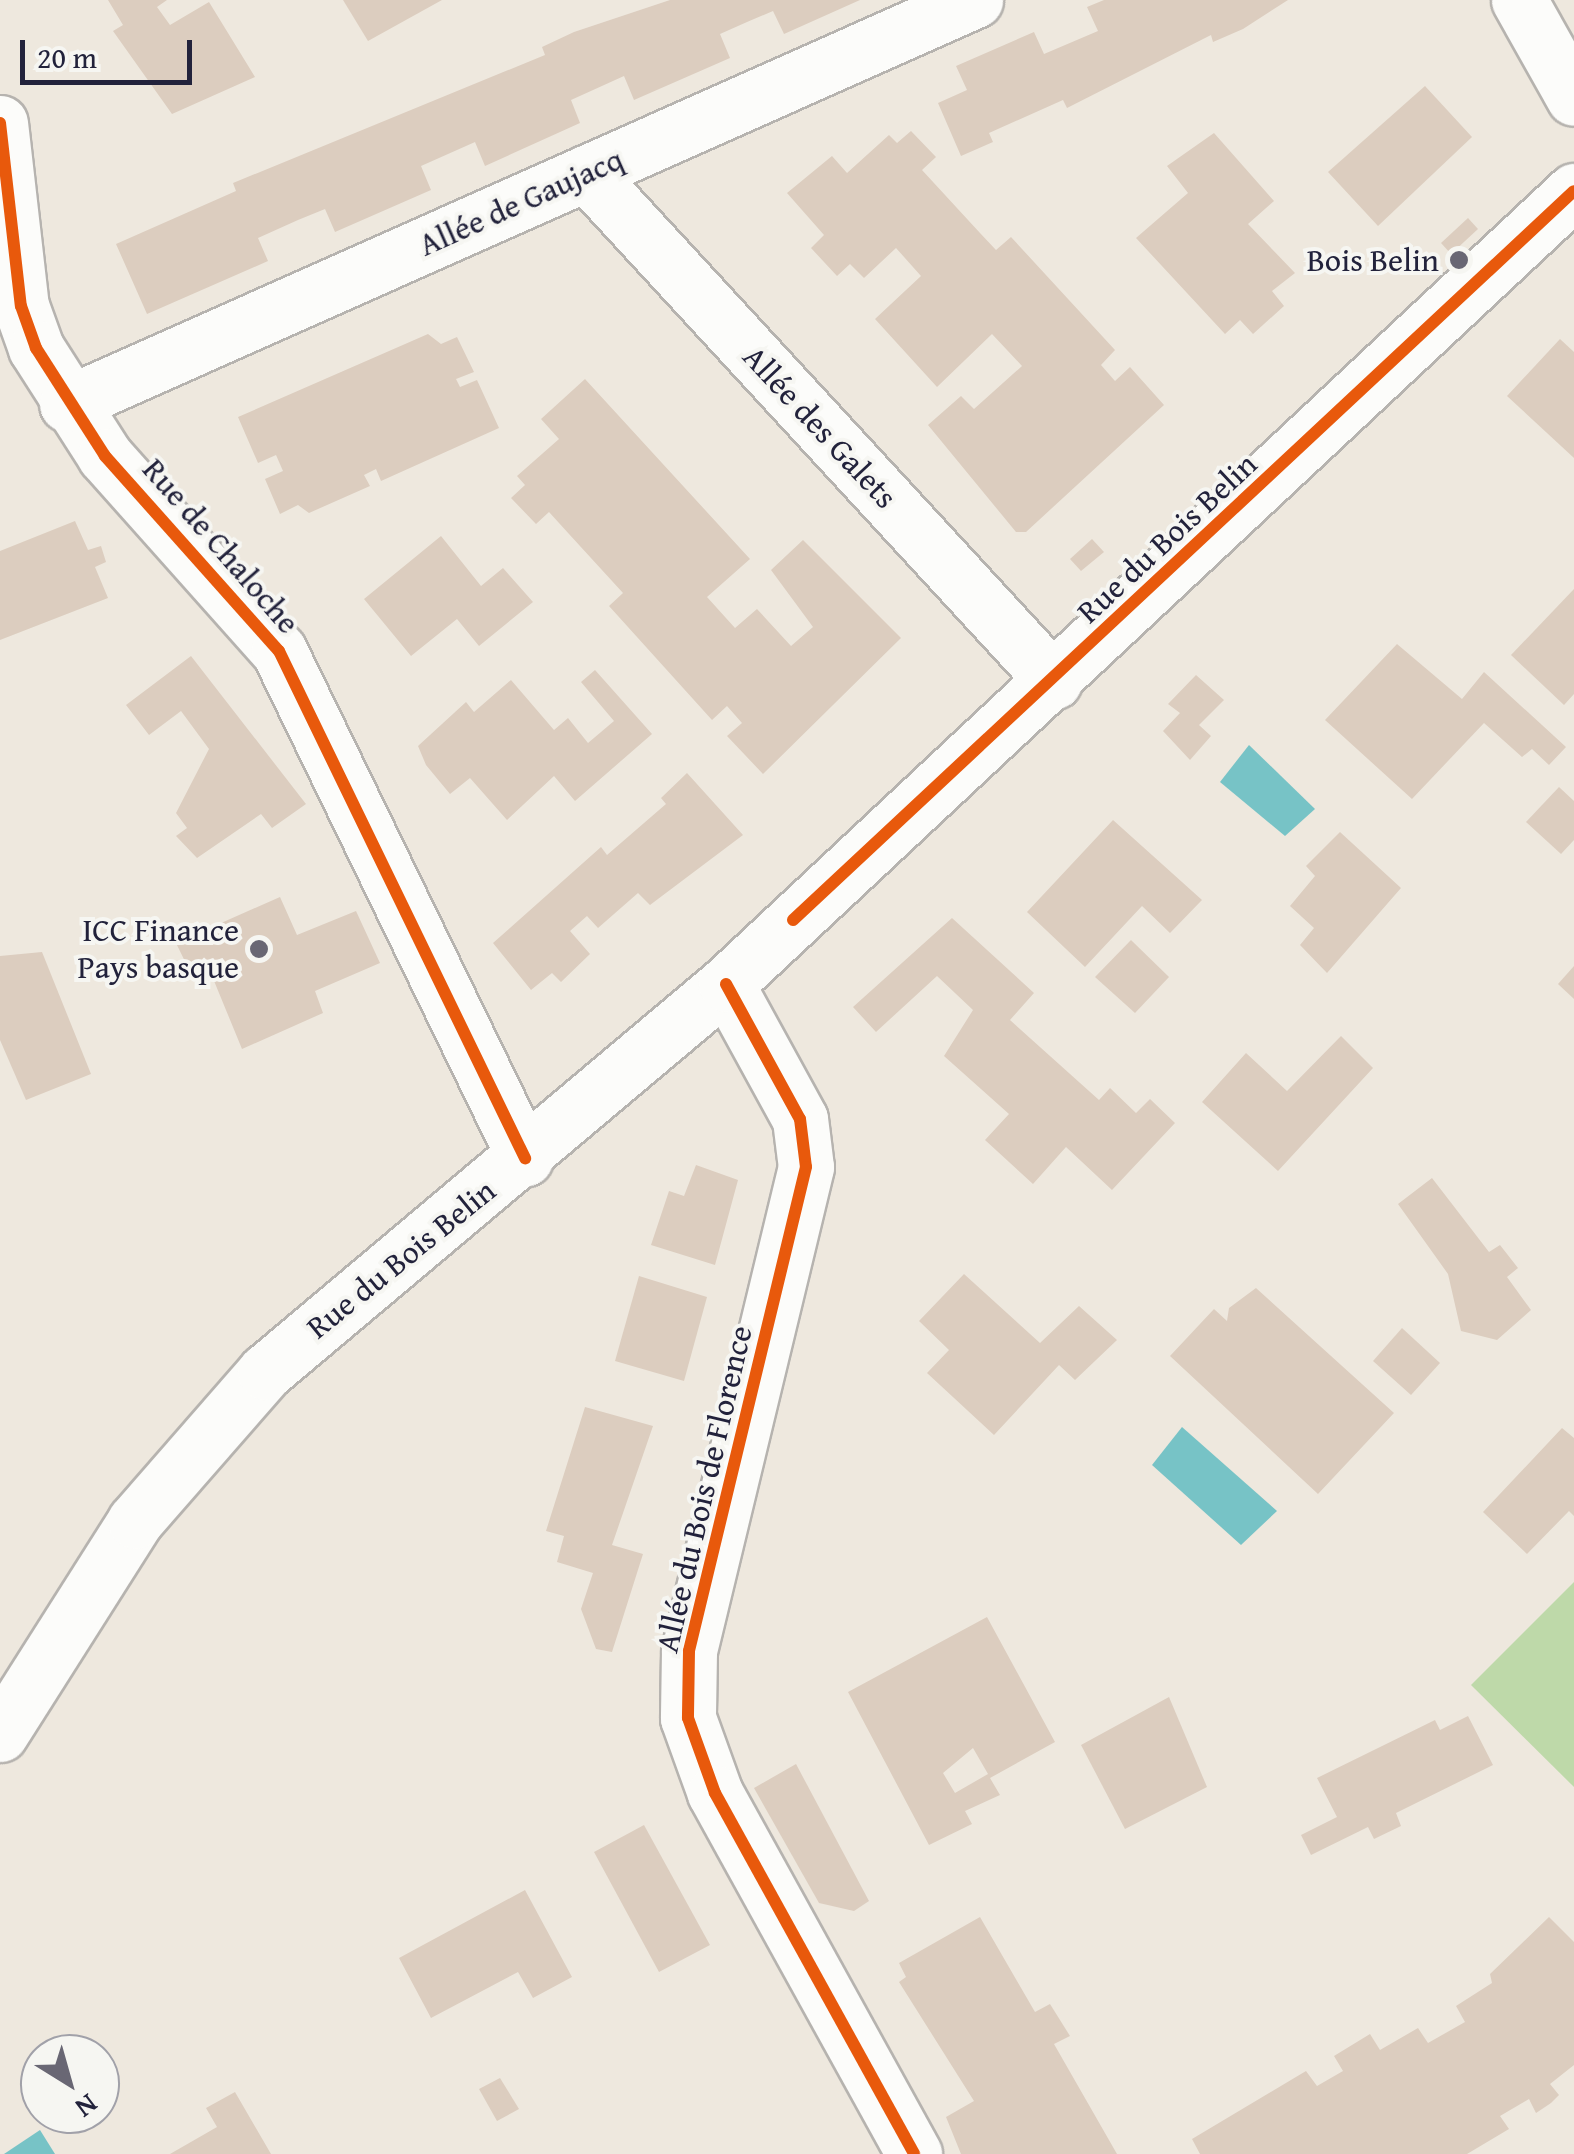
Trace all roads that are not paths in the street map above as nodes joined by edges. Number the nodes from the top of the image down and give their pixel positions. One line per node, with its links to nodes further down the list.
1 (974, 0): 5 (street, Allée de Gaujacq)
2 (1519, 0): 3 (street)
3 (1574, 98)
4 (0, 124): 7 (street, Rue de Chaloche)
5 (586, 173): 7 (street, Allée de Gaujacq); 8 (street, Allée des Galets)
6 (1574, 191): 8 (street, Rue du Bois Belin)
7 (67, 404): 10 (street, Rue de Chaloche)
8 (1054, 681): 9 (street, Rue du Bois Belin)
9 (726, 984): 10 (street, Rue du Bois Belin); 12 (street, Allée du Bois de Florence)
10 (525, 1158): 11 (street, Rue du Bois Belin)
11 (0, 1734)
12 (914, 2154)

